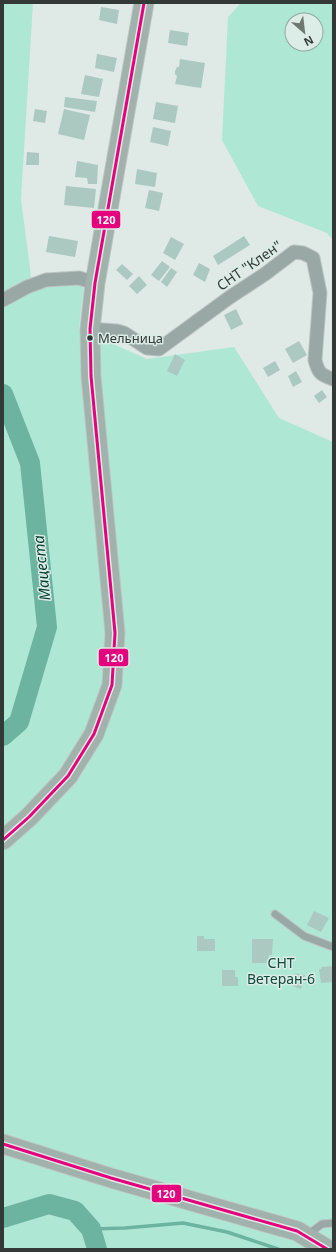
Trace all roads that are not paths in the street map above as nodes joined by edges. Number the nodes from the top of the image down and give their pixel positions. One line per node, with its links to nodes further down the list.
1 (144, 3): 2 (street)
2 (95, 283): 3 (street); 4 (street)
3 (3, 300)
4 (90, 330): 5 (street, СНТ "Клен"); 6 (street)
5 (333, 378)
6 (3, 840)
7 (275, 914): 8 (lane)
8 (333, 948)
9 (3, 1144): 11 (street)
10 (333, 1223): 11 (lane)
11 (306, 1236): 12 (street)
12 (325, 1248)

